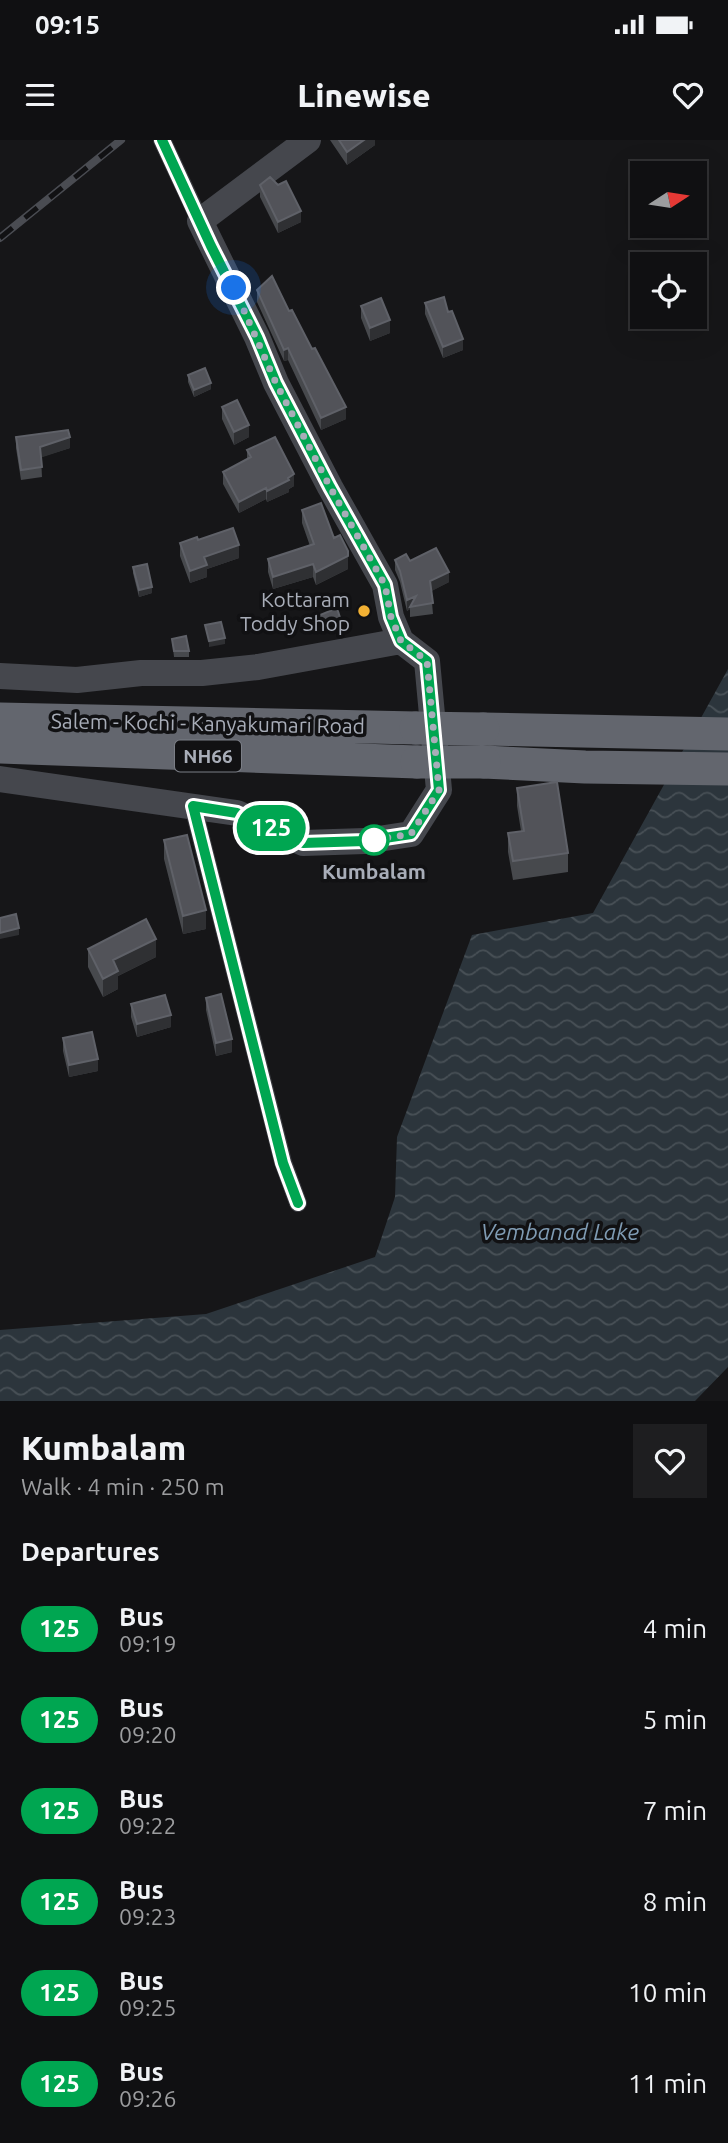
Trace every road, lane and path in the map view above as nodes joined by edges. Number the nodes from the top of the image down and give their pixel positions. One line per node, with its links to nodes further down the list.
1 (162, 140): 3 (street)
2 (308, 140): 3 (street)
3 (200, 221): 4 (street)
4 (401, 641): 5 (street); 6 (street)
5 (0, 676)
6 (424, 714): 7 (highway, Salem - Kochi - Kanyakumari Road / NH66); 8 (highway, NH66, bridge); 12 (street)
7 (0, 719)
8 (728, 734)
9 (0, 747): 10 (highway, Salem - Kochi - Kanyakumari Road / NH66, bridge)
10 (728, 769)
11 (0, 779): 12 (street)
12 (193, 806): 13 (street)
13 (298, 1203)

